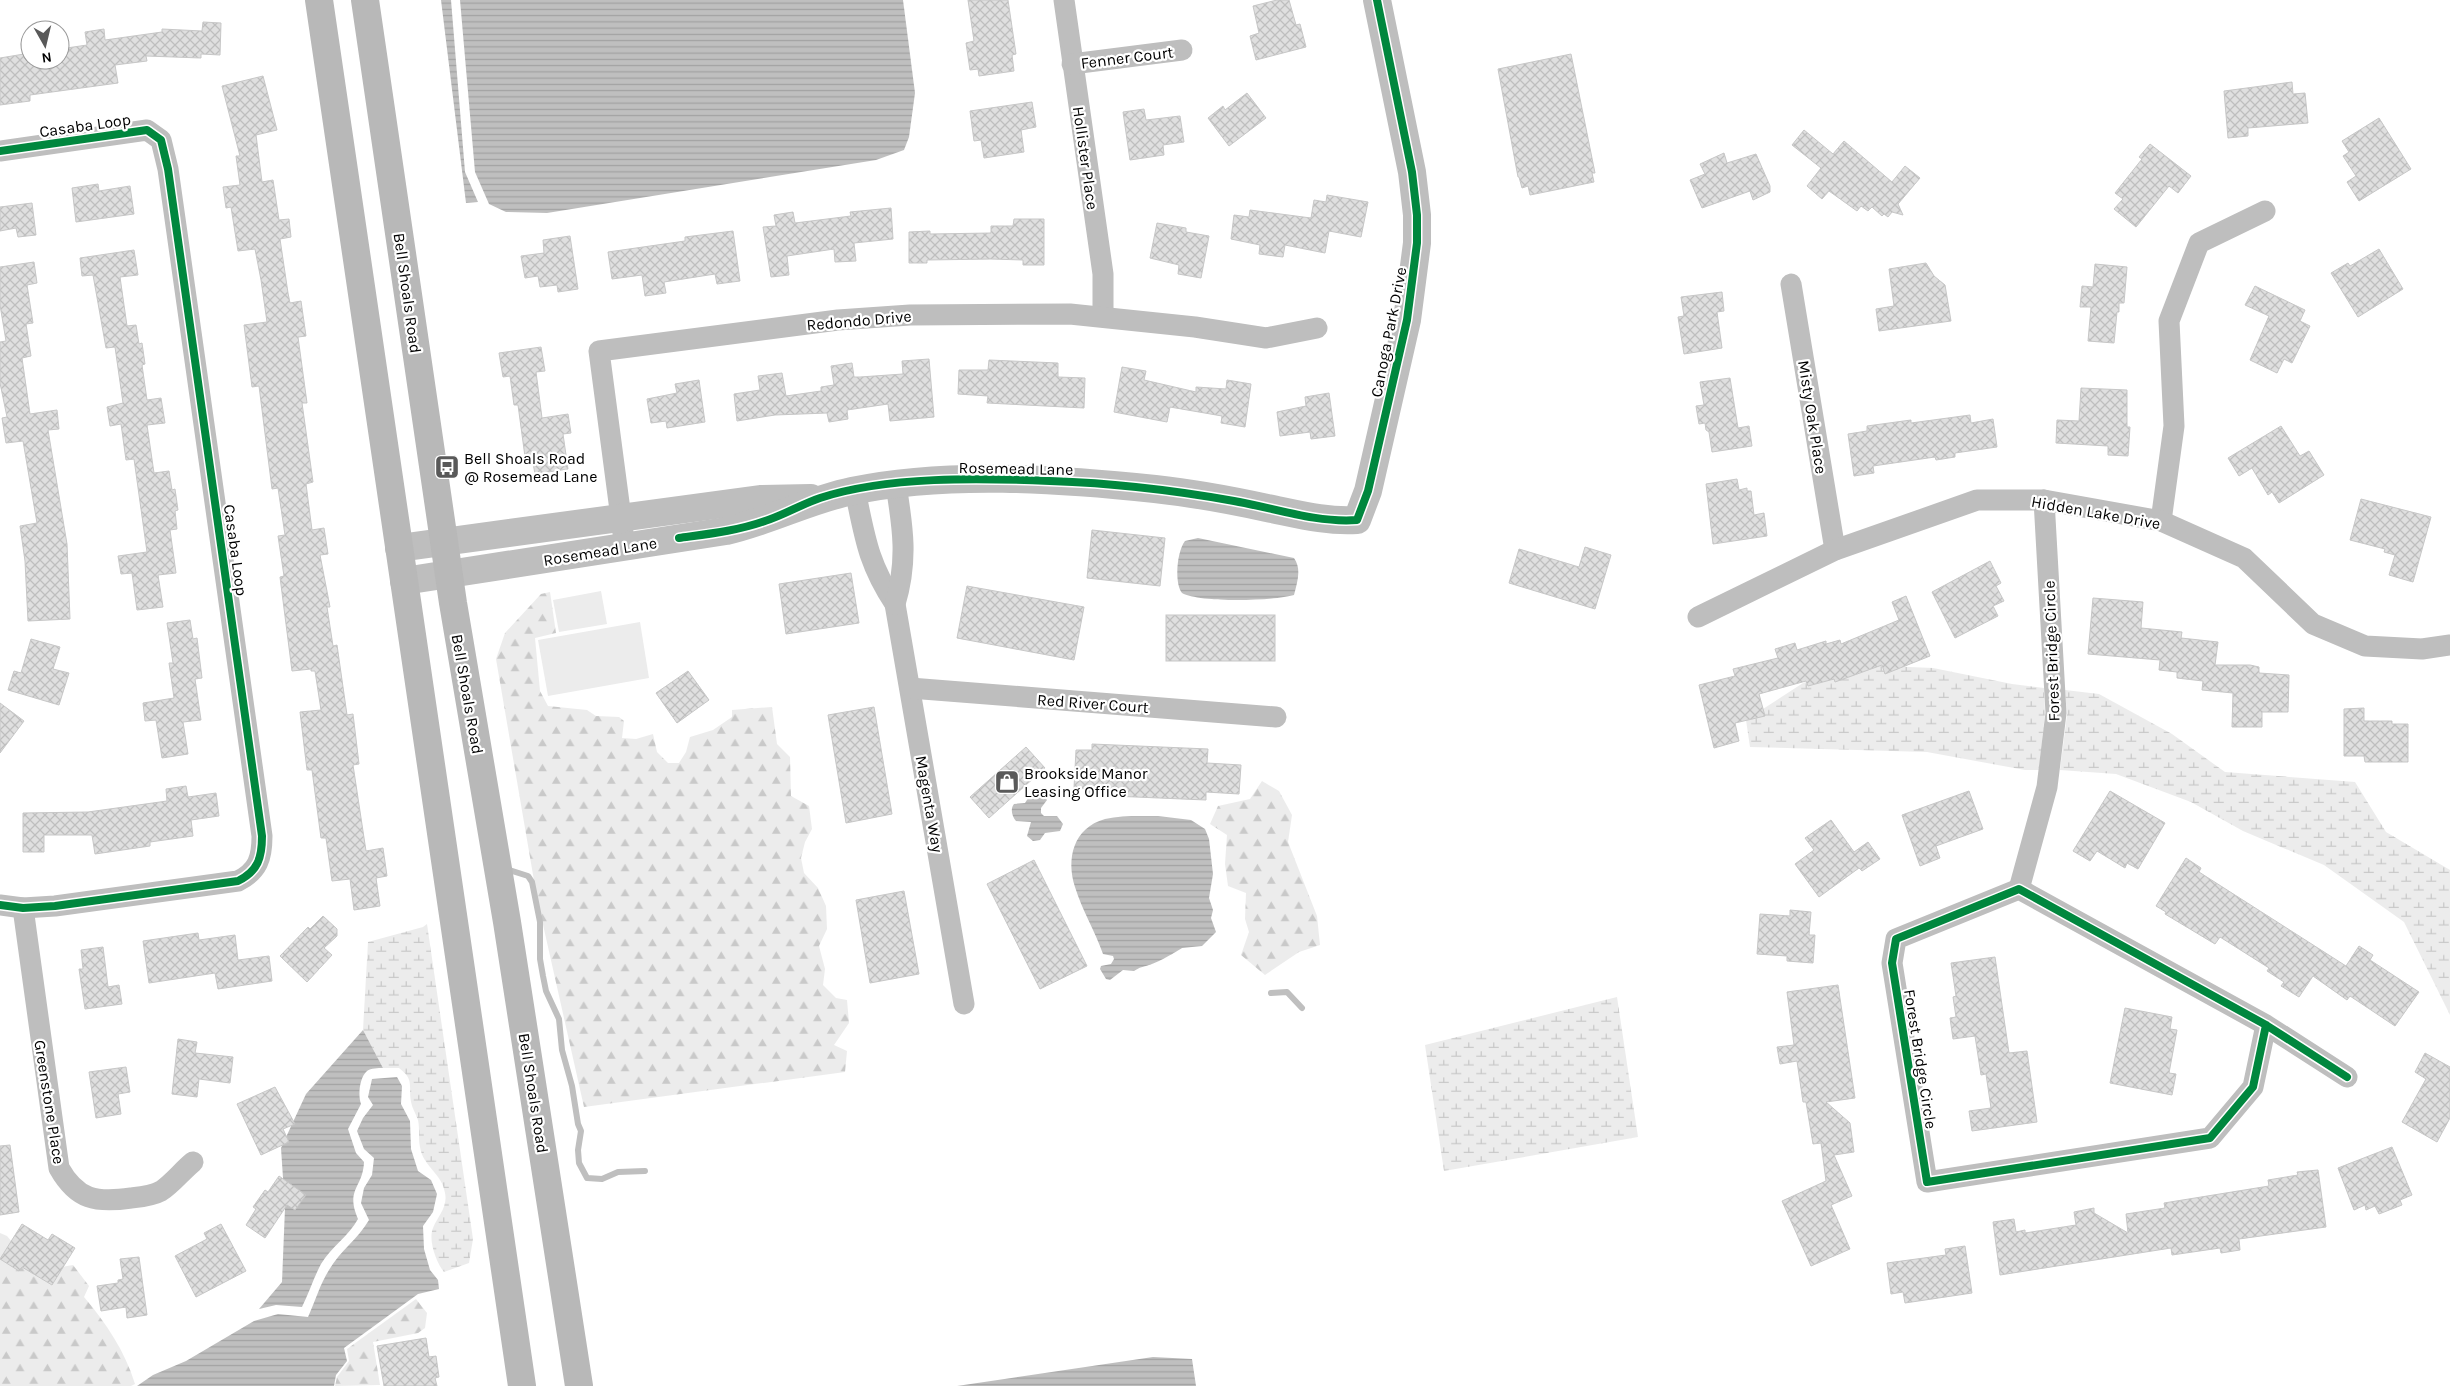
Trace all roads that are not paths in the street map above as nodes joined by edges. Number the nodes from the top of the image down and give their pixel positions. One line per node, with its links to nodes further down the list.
1 (319, 0): 20 (main road)
2 (365, 0): 19 (main road, Bell Shoals Road)
3 (1064, 0): 6 (street, Hollister Place)
4 (1377, 0): 17 (street, Canoga Park Drive)
5 (1182, 50): 6 (street, Fenner Court)
6 (1072, 64): 10 (street, Hollister Place)
7 (0, 152): 32 (street, Casaba Loop)
8 (2265, 211): 18 (street)
9 (1791, 284): 22 (street, Misty Oak Place)
10 (1103, 316): 11 (street, Redondo Drive); 16 (street, Redondo Drive)
11 (1317, 328)
12 (896, 485): 13 (street, Rosemead Lane); 17 (street, Rosemead Lane); 25 (street, Magenta Way)
13 (855, 490): 14 (street, Rosemead Lane); 25 (street, Magenta Way)
14 (820, 498): 16 (street, Rosemead Lane); 21 (street, Rosemead Lane)
15 (2044, 500): 18 (street, Hidden Lake Drive); 22 (street, Hidden Lake Drive); 30 (street, Forest Bridge Circle)
16 (621, 517): 19 (street, Rosemead Lane); 21 (street, Redondo Drive)
17 (1357, 520)
18 (2161, 521): 27 (street, Hidden Lake Drive)
19 (444, 542): 20 (street, Rosemead Lane); 23 (main road, Bell Shoals Road)
20 (400, 548): 24 (main road)
21 (625, 548): 23 (street, Rosemead Lane)
22 (1835, 550): 26 (street, Hidden Lake Drive)
23 (448, 574): 24 (street, Rosemead Lane); 38 (main road, Bell Shoals Road)
24 (404, 582): 37 (main road)
25 (895, 604): 28 (street, Magenta Way)
26 (1698, 617)
27 (2450, 645)
28 (910, 688): 29 (street, Red River Court); 33 (street, Magenta Way)
29 (1276, 717)
30 (2018, 889): 34 (street); 34 (street, Forest Bridge Circle)
31 (0, 905): 32 (street, Casaba Loop)
32 (23, 908): 36 (street, Greenstone Place)
33 (964, 1004)
34 (2266, 1026): 35 (street)
35 (2347, 1077)
36 (193, 1162)
37 (522, 1386)
38 (579, 1386)

